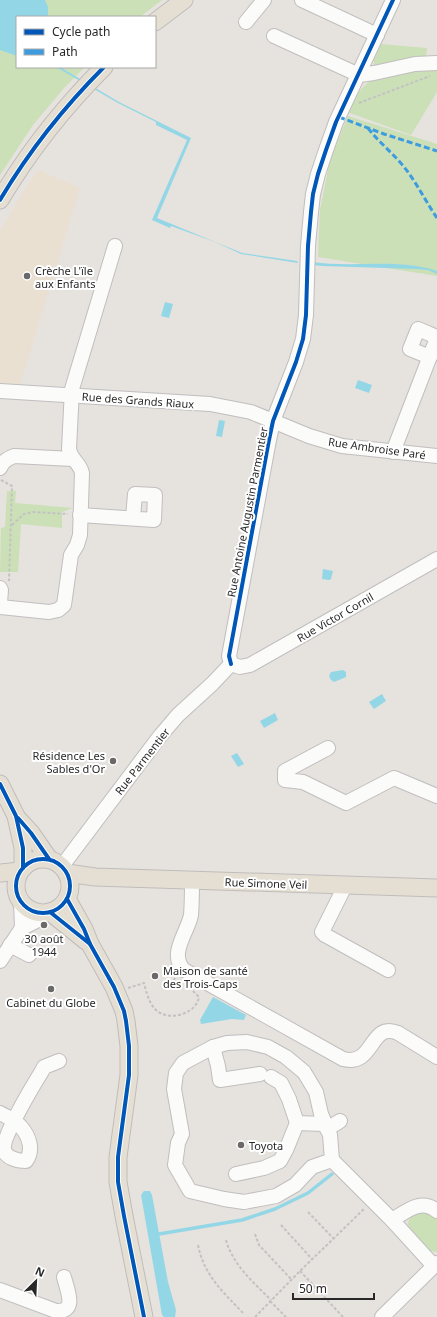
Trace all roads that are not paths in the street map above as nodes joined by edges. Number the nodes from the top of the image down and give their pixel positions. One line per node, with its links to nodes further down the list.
1 (184, 0): 5 (main road)
2 (264, 0): 6 (street)
3 (302, 0): 7 (street)
4 (393, 0): 7 (street, Rue Antoine Augustin Parmentier)
5 (156, 21)
6 (246, 22)
7 (377, 35): 11 (street, Rue Antoine Augustin Parmentier)
8 (274, 36): 11 (street)
9 (103, 68): 12 (main road)
10 (434, 70): 11 (street)
11 (359, 75): 18 (street, Rue Antoine Augustin Parmentier)
12 (0, 200)
13 (115, 246): 17 (street)
14 (437, 338): 15 (street); 15 (street)
15 (430, 357): 19 (street)
16 (0, 391): 17 (street, Rue des Grands Riaux)
17 (71, 395): 18 (street, Rue des Grands Riaux); 21 (street)
18 (273, 421): 19 (street, Rue Ambroise Paré); 27 (street, Rue Antoine Augustin Parmentier)
19 (393, 452): 20 (street, Rue Ambroise Paré)
20 (437, 456)
21 (73, 460): 22 (street); 23 (street)
22 (0, 468)
23 (80, 515): 24 (street); 26 (street)
24 (133, 518)
25 (437, 559): 27 (street, Rue Victor Cornil)
26 (0, 606)
27 (231, 664): 32 (street, Rue Parmentier)
28 (328, 748): 30 (street)
29 (0, 784): 31 (main road)
30 (437, 796)
31 (16, 816): 32 (main road); 33 (main road)
32 (59, 866): 33 (main road); 35 (main road, Rue Simone Veil); 40 (main road)
33 (21, 869): 34 (main road); 41 (main road)
34 (0, 873)
35 (95, 877): 37 (main road, Rue Simone Veil); 40 (main road)
36 (0, 880): 41 (main road)
37 (192, 880): 38 (main road, Rue Simone Veil); 50 (street)
38 (345, 886): 39 (main road, Rue Simone Veil); 48 (street)
39 (437, 888)
40 (68, 896): 42 (main road); 44 (main road)
41 (19, 897): 42 (main road); 43 (street)
42 (48, 912): 43 (street); 44 (main road)
43 (22, 928): 45 (street)
44 (90, 944): 63 (main road)
45 (10, 945): 46 (street); 47 (street)
46 (29, 955)
47 (0, 961)
48 (388, 970)
49 (213, 1048): 54 (street); 55 (street); 56 (street)
50 (437, 1057)
51 (59, 1061): 52 (street)
52 (0, 1113)
53 (340, 1121): 55 (street)
54 (297, 1123): 55 (street); 57 (street)
55 (325, 1126): 56 (street)
56 (336, 1163): 59 (street)
57 (236, 1174)
58 (437, 1211): 59 (street)
59 (392, 1220): 60 (street)
60 (436, 1265): 64 (street)
61 (64, 1277): 62 (street)
62 (0, 1290)
63 (144, 1317)
64 (382, 1317)

